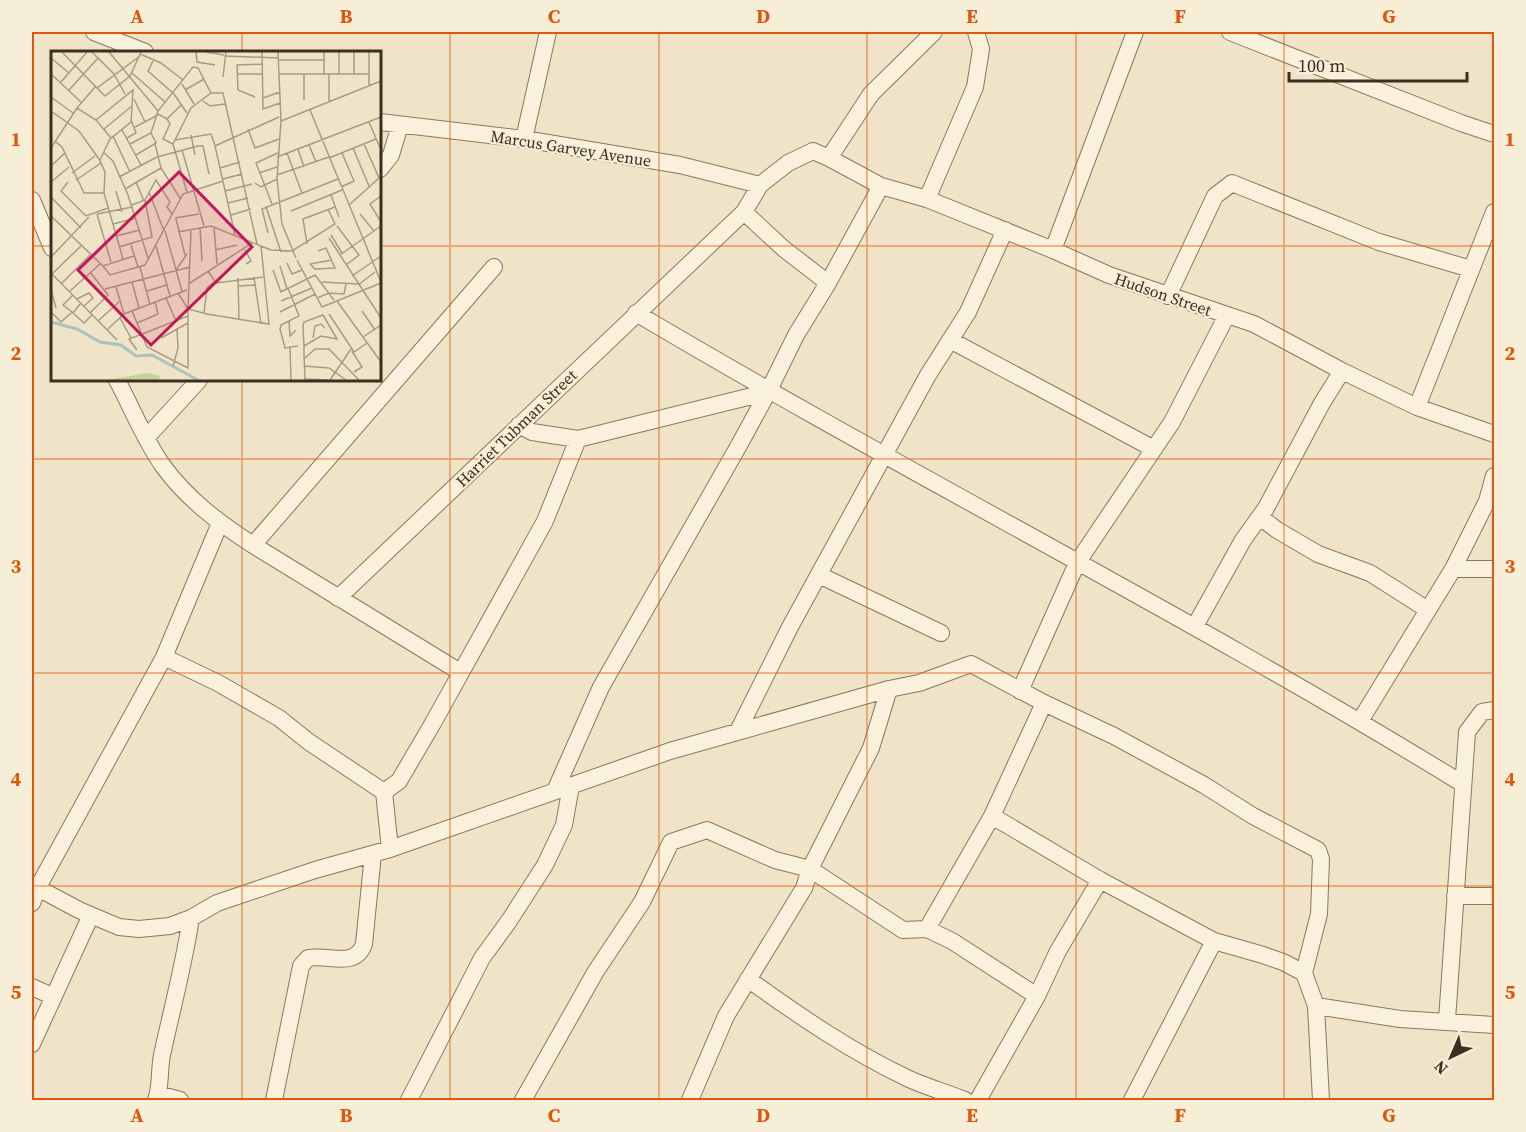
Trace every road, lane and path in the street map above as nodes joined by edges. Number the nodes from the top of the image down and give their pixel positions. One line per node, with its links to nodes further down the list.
1 (94, 32): 7 (street)
2 (548, 32): 11 (street)
3 (934, 32): 12 (street)
4 (976, 32): 16 (street)
5 (1135, 32): 23 (street)
6 (1230, 32): 10 (street)
7 (143, 51)
8 (381, 122): 9 (street, Marcus Garvey Avenue)
9 (400, 125): 11 (street, Marcus Garvey Avenue); 13 (street)
10 (1494, 134)
11 (524, 138): 14 (street, Marcus Garvey Avenue)
12 (829, 158): 14 (street); 15 (street, Hudson Street)
13 (381, 167)
14 (760, 185): 18 (street, Harriet Tubman Street)
15 (881, 186): 16 (street, Hudson Street); 26 (street)
16 (927, 199): 21 (street, Hudson Street)
17 (32, 200): 20 (street)
18 (744, 212): 26 (street); 28 (street, Harriet Tubman Street)
19 (1494, 212): 25 (street)
20 (36, 230): 22 (street)
21 (1005, 230): 23 (street, Hudson Street); 30 (street)
22 (51, 247)
23 (1053, 250): 27 (street, Hudson Street)
24 (494, 267): 45 (street)
25 (1471, 269): 27 (street); 35 (street)
26 (828, 282): 34 (street)
27 (1168, 296): 29 (street, Hudson Street)
28 (636, 313): 34 (street); 36 (street, Harriet Tubman Street)
29 (1227, 315): 31 (street, Hudson Street); 40 (street)
30 (950, 340): 40 (street); 41 (street)
31 (1342, 371): 35 (street, Hudson Street); 43 (street)
32 (118, 381): 38 (street)
33 (198, 381): 38 (street)
34 (768, 392): 39 (street); 41 (street); 63 (street)
35 (1417, 407): 37 (street, Hudson Street)
36 (519, 425): 39 (street); 50 (street, Harriet Tubman Street)
37 (1494, 434)
38 (146, 438): 44 (street)
39 (578, 439): 55 (street)
40 (1154, 449): 46 (street)
41 (885, 454): 46 (street); 49 (street)
42 (1494, 476): 47 (street)
43 (1260, 517): 51 (street); 52 (street)
44 (220, 523): 45 (street); 54 (street)
45 (253, 545): 50 (street)
46 (1077, 563): 52 (street); 57 (street)
47 (1453, 568): 48 (street); 51 (street)
48 (1494, 569)
49 (819, 575): 53 (street); 61 (street)
50 (338, 597): 55 (street)
51 (1428, 610): 60 (street)
52 (1195, 626): 60 (street)
53 (941, 633)
54 (164, 657): 64 (street); 70 (street)
55 (460, 672): 64 (street)
56 (889, 689): 57 (street); 61 (street); 68 (street)
57 (1020, 691): 58 (street)
58 (1044, 703): 65 (street); 77 (street)
59 (1494, 710): 62 (street)
60 (1360, 721): 62 (street)
61 (738, 731): 63 (street)
62 (1463, 784): 71 (street)
63 (563, 789): 66 (street); 90 (street)
64 (384, 792): 66 (street)
65 (992, 816): 69 (street); 75 (street)
66 (390, 849): 67 (street)
67 (374, 854): 74 (street); 89 (street)
68 (810, 869): 75 (street); 78 (street); 91 (street)
69 (1100, 880): 76 (street); 81 (street)
70 (33, 892): 73 (street)
71 (1455, 896): 72 (street); 83 (street)
72 (1494, 896)
73 (91, 915): 74 (street); 80 (street)
74 (191, 918): 86 (street)
75 (927, 929): 81 (street)
76 (1214, 941): 77 (street); 94 (street)
77 (1304, 973): 82 (street)
78 (748, 979): 87 (street); 92 (street)
79 (32, 987): 80 (street)
80 (52, 996): 85 (street)
81 (1036, 996): 93 (street)
82 (1316, 1006): 83 (street); 95 (street)
83 (1447, 1020): 84 (street)
84 (1494, 1024)
85 (32, 1044)
86 (157, 1097): 88 (street)
87 (693, 1100)
88 (180, 1101)
89 (274, 1101)
90 (409, 1101)
91 (523, 1101)
92 (965, 1101)
93 (978, 1101)
94 (1132, 1101)
95 (1322, 1101)

